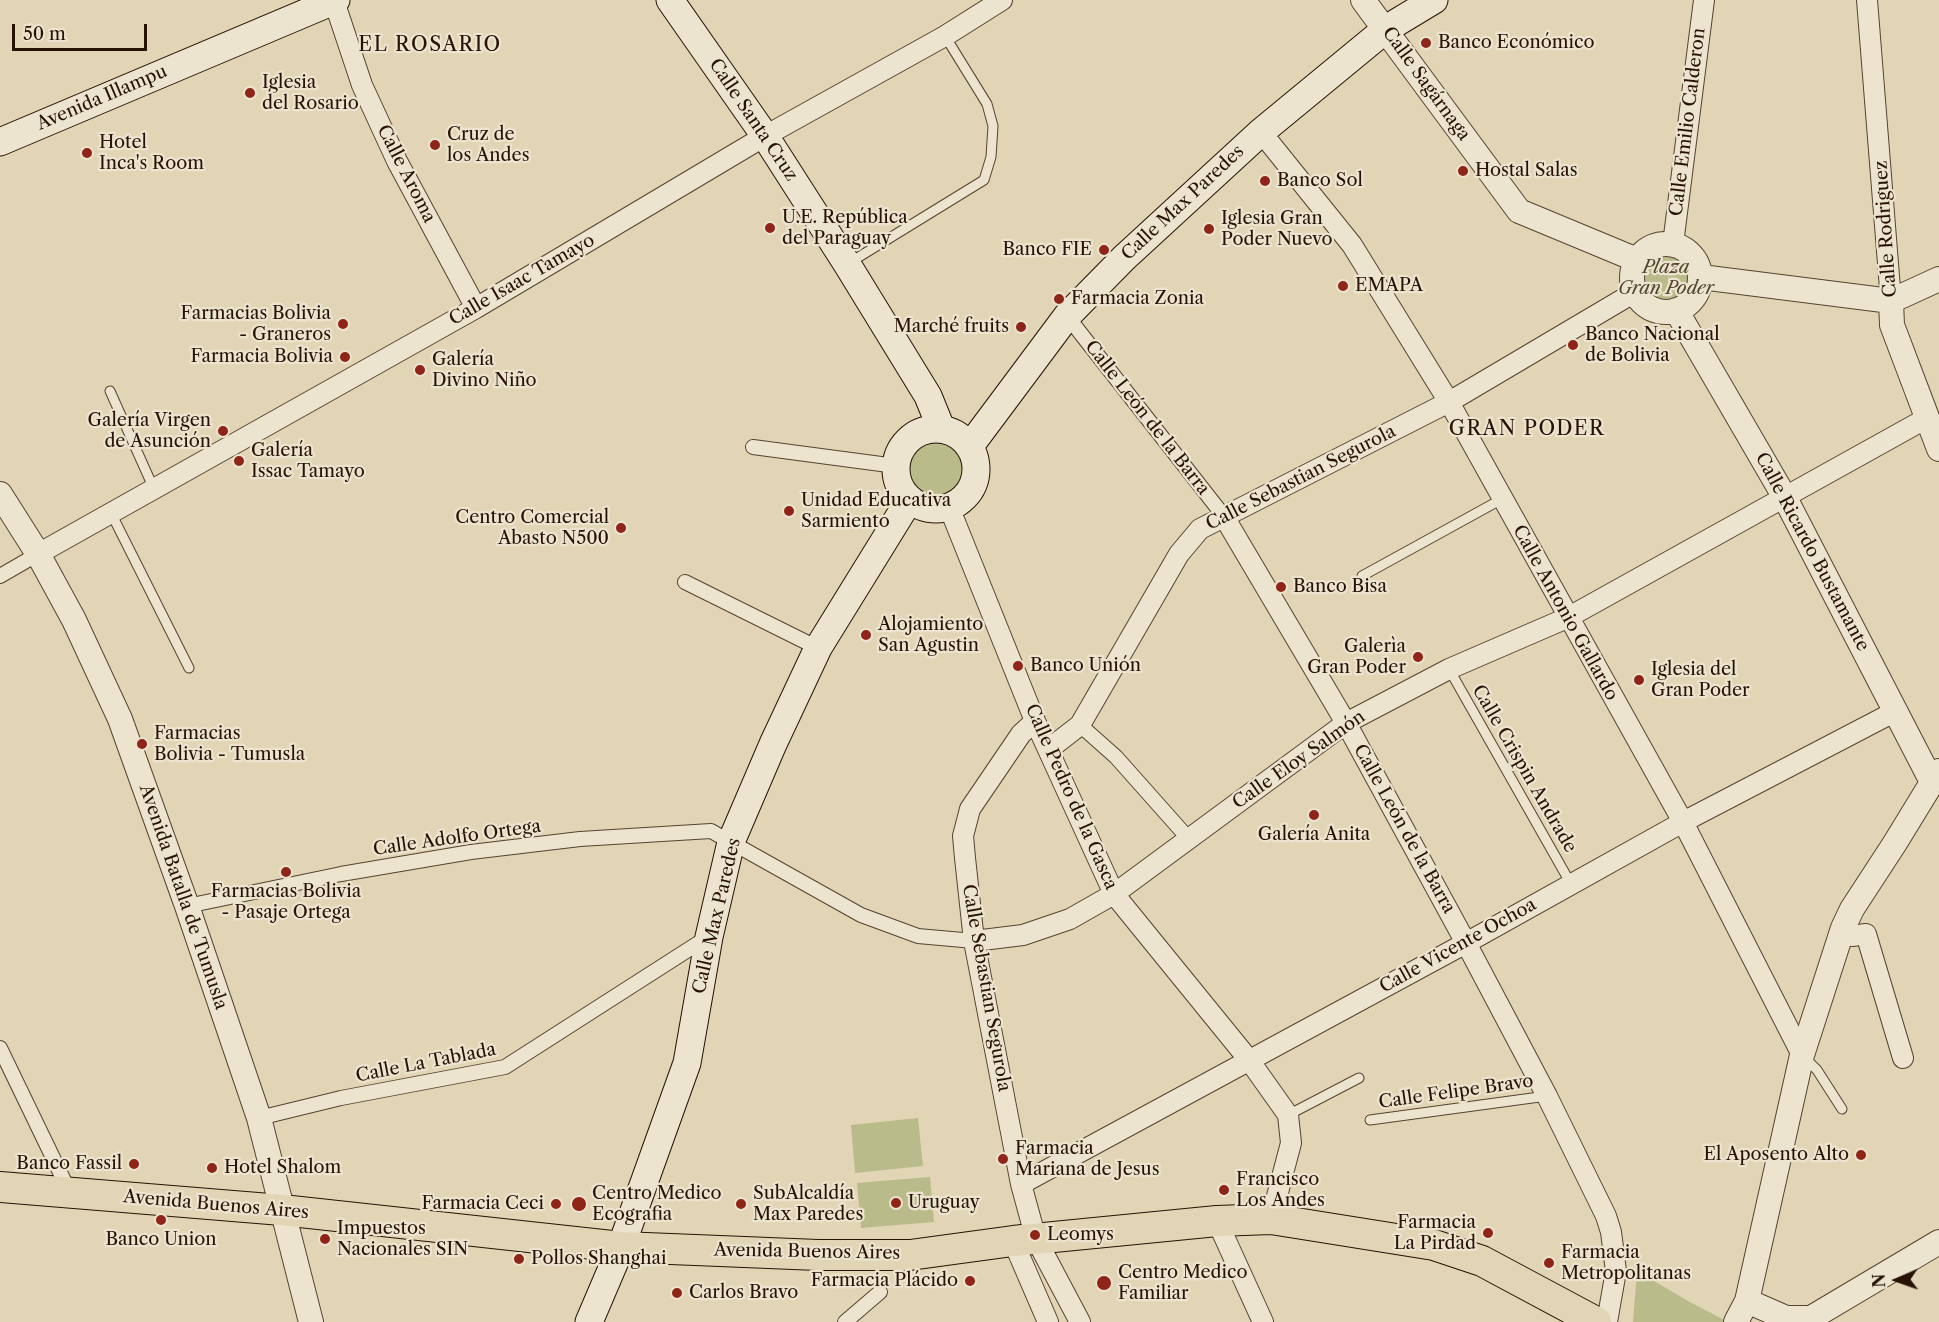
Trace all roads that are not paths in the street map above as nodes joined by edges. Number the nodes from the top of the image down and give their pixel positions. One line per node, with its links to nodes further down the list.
1 (335, 0): 12 (main road, Avenida Illampu); 20 (street, Calle Aroma)
2 (670, 0): 11 (main road, Calle Santa Cruz)
3 (1002, 0): 9 (street, Calle Isaac Tamayo)
4 (1363, 0): 8 (street, Calle Sagárnaga)
5 (1434, 0): 8 (main road, Calle Max Paredes)
6 (1704, 0): 13 (street, Calle Emilio Calderon)
7 (1867, 0): 19 (street, Calle Rodriguez)
8 (1386, 29): 10 (main road, Calle Max Paredes); 14 (street, Calle Sagárnaga)
9 (945, 36): 11 (street, Calle Isaac Tamayo); 15 (lane)
10 (1261, 132): 22 (main road, Calle Max Paredes); 24 (street, Calle Antonio Gallardo)
11 (765, 136): 15 (main road, Calle Santa Cruz); 20 (street, Calle Isaac Tamayo)
12 (0, 142)
13 (1673, 244): 14 (street); 16 (street)
14 (1637, 260): 18 (street)
15 (848, 264): 26 (main road, Calle Santa Cruz)
16 (1701, 277): 19 (street); 21 (street)
17 (1939, 279): 19 (street)
18 (1635, 292): 21 (street); 24 (street, Calle Sebastian Segurola)
19 (1891, 301): 25 (street, Calle Rodriguez)
20 (476, 308): 31 (street, Calle Isaac Tamayo)
21 (1676, 310): 33 (street, Calle Ricardo Bustamante)
22 (1067, 316): 27 (main road, Calle Max Paredes); 38 (street, Calle León de la Barra)
23 (110, 392): 31 (lane)
24 (1449, 402): 34 (street, Calle Antonio Gallardo); 38 (street, Calle Sebastian Segurola)
25 (1927, 418): 29 (street, Calle Rodriguez); 33 (street, Calle Eloy Salmón)
26 (941, 428): 27 (main road); 30 (main road)
27 (970, 446): 36 (main road)
28 (753, 447): 30 (street)
29 (1939, 449)
30 (896, 466): 35 (main road)
31 (154, 489): 37 (street, Calle Isaac Tamayo)
32 (0, 494): 39 (street, Avenida Batalla de Tumusla)
33 (1784, 496): 43 (street, Calle Eloy Salmón); 47 (street, Calle Ricardo Bustamante)
34 (1502, 499): 41 (lane); 43 (street, Calle Antonio Gallardo)
35 (909, 500): 36 (main road); 44 (main road, Calle Max Paredes)
36 (949, 507): 48 (street, Calle Pedro de la Gasca)
37 (111, 513): 39 (street, Calle Isaac Tamayo); 45 (lane)
38 (1223, 515): 49 (street, Calle León de la Barra); 50 (street, Calle Sebastian Segurola)
39 (38, 554): 40 (street); 58 (street, Avenida Batalla de Tumusla)
40 (0, 576)
41 (1362, 576)
42 (685, 582): 44 (street)
43 (1567, 618): 46 (street, Calle Eloy Salmón); 53 (street, Calle Antonio Gallardo)
44 (818, 648): 55 (main road, Calle Max Paredes)
45 (189, 668)
46 (1449, 669): 49 (street, Calle Eloy Salmón); 56 (lane, Calle Crispin Andrade)
47 (1896, 711): 52 (street, Calle Ricardo Bustamante); 53 (street, Calle Vicente Ochoa)
48 (1035, 720): 51 (street, Calle Pedro de la Gasca); 61 (street, Calle Sebastian Segurola)
49 (1346, 723): 54 (street, Calle Eloy Salmón); 62 (street, Calle León de la Barra)
50 (1080, 725): 51 (street, Calle Sebastian Segurola); 54 (street)
51 (1049, 750): 57 (street, Calle Pedro de la Gasca)
52 (1937, 783): 59 (street)
53 (1683, 822): 56 (street, Calle Vicente Ochoa); 64 (street, Calle Antonio Gallardo)
54 (1188, 838): 57 (street, Calle Eloy Salmón)
55 (732, 842): 58 (street, Calle Adolfo Ortega); 60 (main road, Calle Max Paredes); 61 (street, Calle Eloy Salmón)
56 (1571, 884): 62 (street, Calle Vicente Ochoa)
57 (1114, 894): 61 (street, Calle Eloy Salmón); 66 (street, Calle Pedro de la Gasca)
58 (187, 906): 71 (street, Avenida Batalla de Tumusla)
59 (1843, 928): 64 (street); 65 (street)
60 (709, 937): 71 (street, Calle La Tablada); 81 (main road, Calle Max Paredes)
61 (974, 942): 73 (street, Calle Sebastian Segurola)
62 (1466, 943): 66 (street, Calle Vicente Ochoa); 68 (street, Calle León de la Barra)
63 (0, 1048): 75 (street)
64 (1802, 1055): 69 (lane, Calle Antonio Gallardo); 83 (street)
65 (1903, 1058)
66 (1249, 1060): 70 (street, Calle Pedro de la Gasca); 73 (street, Calle Vicente Ochoa)
67 (1359, 1078): 70 (lane)
68 (1547, 1096): 72 (lane, Calle Felipe Bravo); 91 (street, Calle León de la Barra)
69 (1842, 1109)
70 (1288, 1115): 77 (street)
71 (258, 1118): 76 (street, Avenida Batalla de Tumusla)
72 (1370, 1120)
73 (1021, 1184): 79 (street, Calle Sebastian Segurola)
74 (0, 1188): 75 (main road, Avenida Buenos Aires)
75 (69, 1191): 76 (main road, Avenida Buenos Aires)
76 (282, 1210): 81 (main road, Avenida Buenos Aires); 84 (street, Avenida Batalla de Tumusla)
77 (1271, 1219): 78 (main road, Avenida Buenos Aires); 90 (main road, Avenida Buenos Aires)
78 (1217, 1221): 79 (main road, Avenida Buenos Aires); 89 (street)
79 (1025, 1240): 81 (main road, Avenida Buenos Aires); 87 (street); 88 (street)
80 (1939, 1242): 83 (street)
81 (621, 1247): 85 (main road, Calle Max Paredes)
82 (880, 1292): 86 (street)
83 (1741, 1311)
84 (311, 1322)
85 (589, 1322)
86 (845, 1322)
87 (1048, 1322)
88 (1080, 1322)
89 (1263, 1322)
90 (1596, 1322)
91 (1607, 1322)

